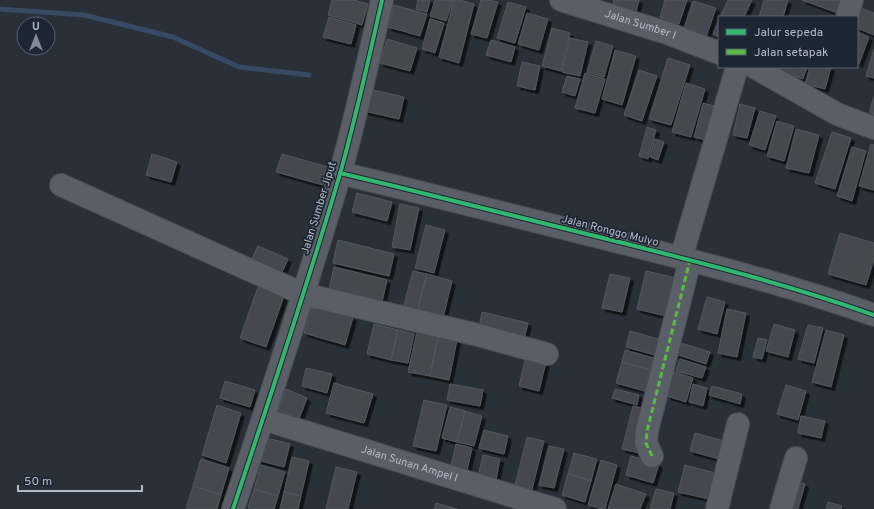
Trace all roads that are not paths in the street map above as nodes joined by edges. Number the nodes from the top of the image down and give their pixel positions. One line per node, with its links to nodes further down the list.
1 (382, 0): 9 (street, Jalan Sumber Jiput)
2 (561, 0): 5 (street, Jalan Sumber I)
3 (852, 0): 4 (street)
4 (847, 16)
5 (718, 53)
6 (737, 68): 11 (street)
7 (756, 68): 8 (street)
8 (874, 128)
9 (340, 173): 11 (street, Jalan Ronggo Mulyo); 12 (street, Jalan Sumber Jiput)
10 (61, 185): 12 (street)
11 (685, 259): 13 (street, Jalan Ronggo Mulyo); 17 (street)
12 (303, 294): 14 (street); 15 (street, Jalan Sumber Jiput)
13 (874, 315)
14 (547, 354)
15 (263, 419): 19 (street, Jalan Sumber Jiput); 20 (street, Jalan Sunan Ampel I)
16 (738, 424): 21 (street)
17 (652, 456)
18 (796, 458): 22 (street)
19 (233, 509)
20 (555, 509)
21 (718, 509)
22 (781, 509)

